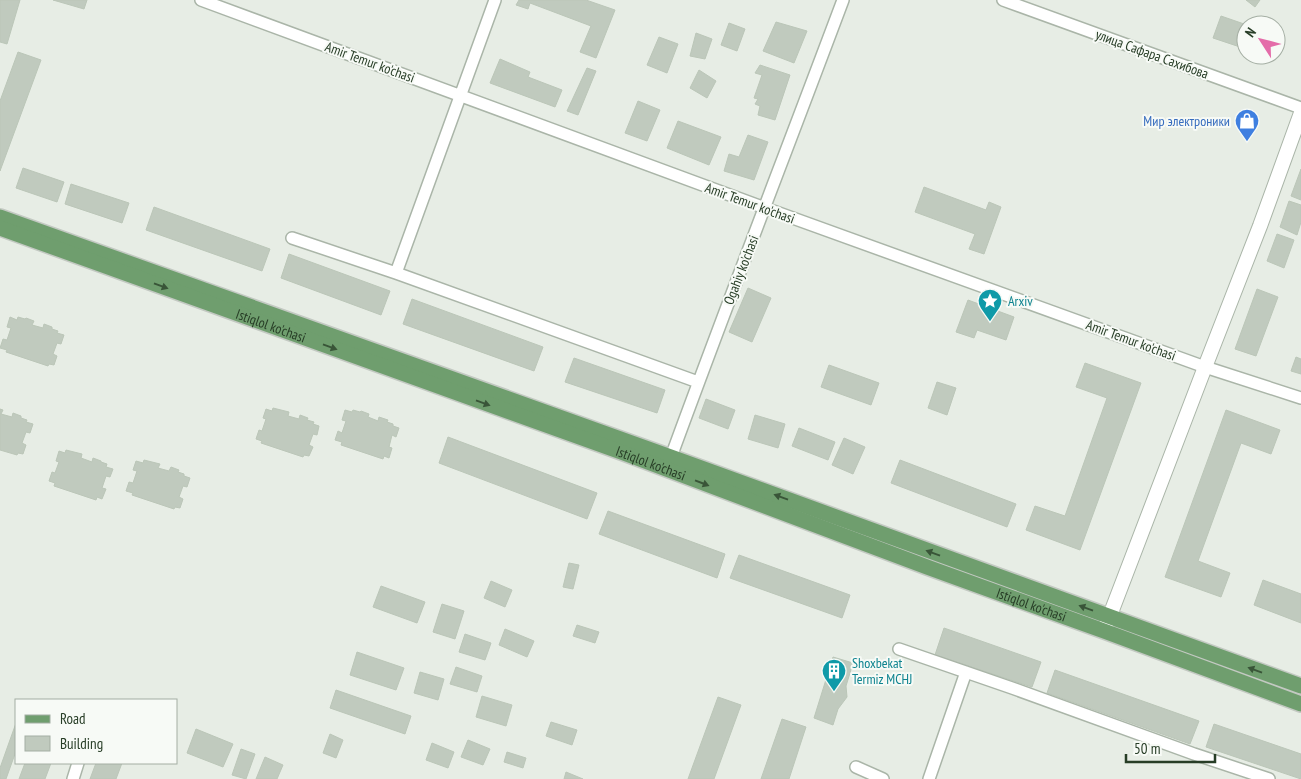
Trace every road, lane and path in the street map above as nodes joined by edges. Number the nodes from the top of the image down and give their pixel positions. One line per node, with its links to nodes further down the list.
1 (201, 0): 5 (street, Amir Temur ko'chasi)
2 (495, 0): 5 (street)
3 (843, 0): 8 (street, Ogahiy ko'chasi)
4 (1003, 0): 6 (street, улица Сафара Сахибова)
5 (460, 96): 8 (street, Amir Temur ko'chasi); 12 (street)
6 (1301, 108)
7 (1301, 113): 13 (street)
8 (765, 208): 13 (street, Amir Temur ko'chasi); 14 (street, Ogahiy ko'chasi)
9 (0, 217): 16 (main road, Istiqlol ko'chasi)
10 (0, 228): 17 (main road, Istiqlol ko'chasi, one-way to 17)
11 (292, 238): 12 (street)
12 (396, 273): 14 (street)
13 (1205, 367): 15 (street, Amir Temur ko'chasi); 17 (street)
14 (698, 382): 16 (street, Ogahiy ko'chasi)
15 (1301, 398)
16 (671, 457): 17 (main road, Istiqlol ko'chasi, one-way to 16)
17 (1106, 624): 20 (main road, Istiqlol ko'chasi, one-way to 17); 21 (main road, Istiqlol ko'chasi)
18 (898, 649): 19 (street)
19 (966, 672): 26 (street); 27 (street)
20 (1301, 686)
21 (1301, 704)
22 (78, 764): 24 (street)
23 (856, 767): 25 (street)
24 (73, 779)
25 (883, 779)
26 (930, 779)
27 (1269, 779)

